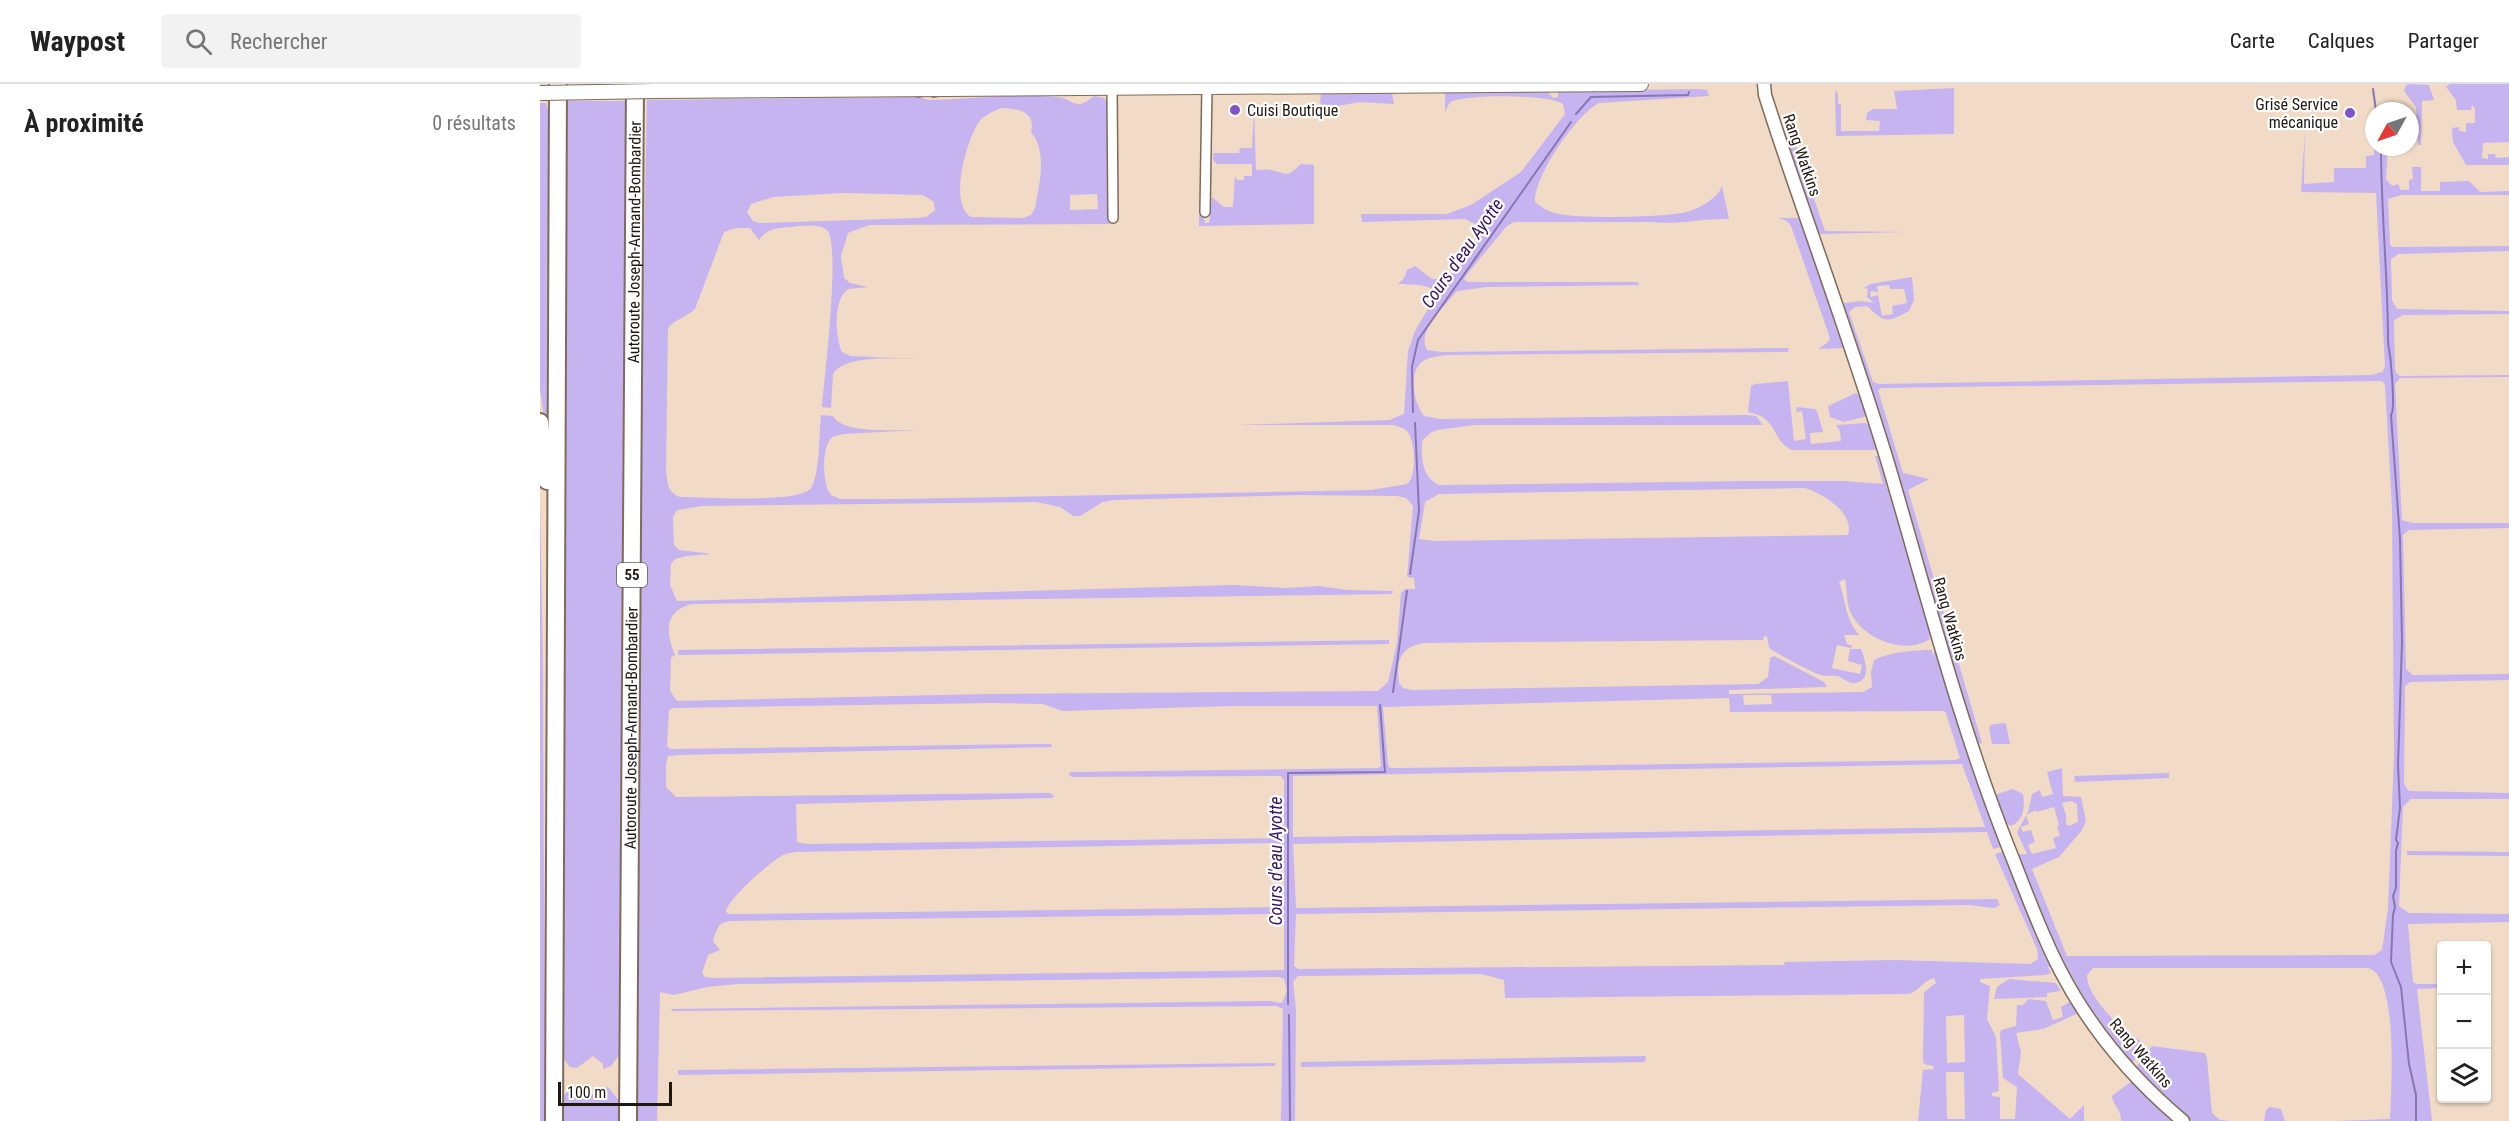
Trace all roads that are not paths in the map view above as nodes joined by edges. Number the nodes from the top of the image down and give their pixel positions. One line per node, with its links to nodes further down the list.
1 (558, 84): 15 (highway)
2 (634, 84): 11 (highway, Autoroute Joseph-Armand-Bombardier / 55)
3 (641, 84): 11 (highway)
4 (1641, 84): 6 (main road)
5 (1764, 84): 18 (street, Rang Watkins)
6 (1447, 85): 9 (main road)
7 (926, 86): 8 (main road); 10 (main road, bridge)
8 (1112, 87): 9 (main road); 13 (street)
9 (1207, 87): 12 (street)
10 (540, 93)
11 (634, 155): 17 (highway, Autoroute Joseph-Armand-Bombardier / 55)
12 (1205, 212)
13 (1113, 218)
14 (540, 422): 15 (highway)
15 (555, 539): 16 (highway)
16 (554, 1121)
17 (628, 1121)
18 (2183, 1121)

